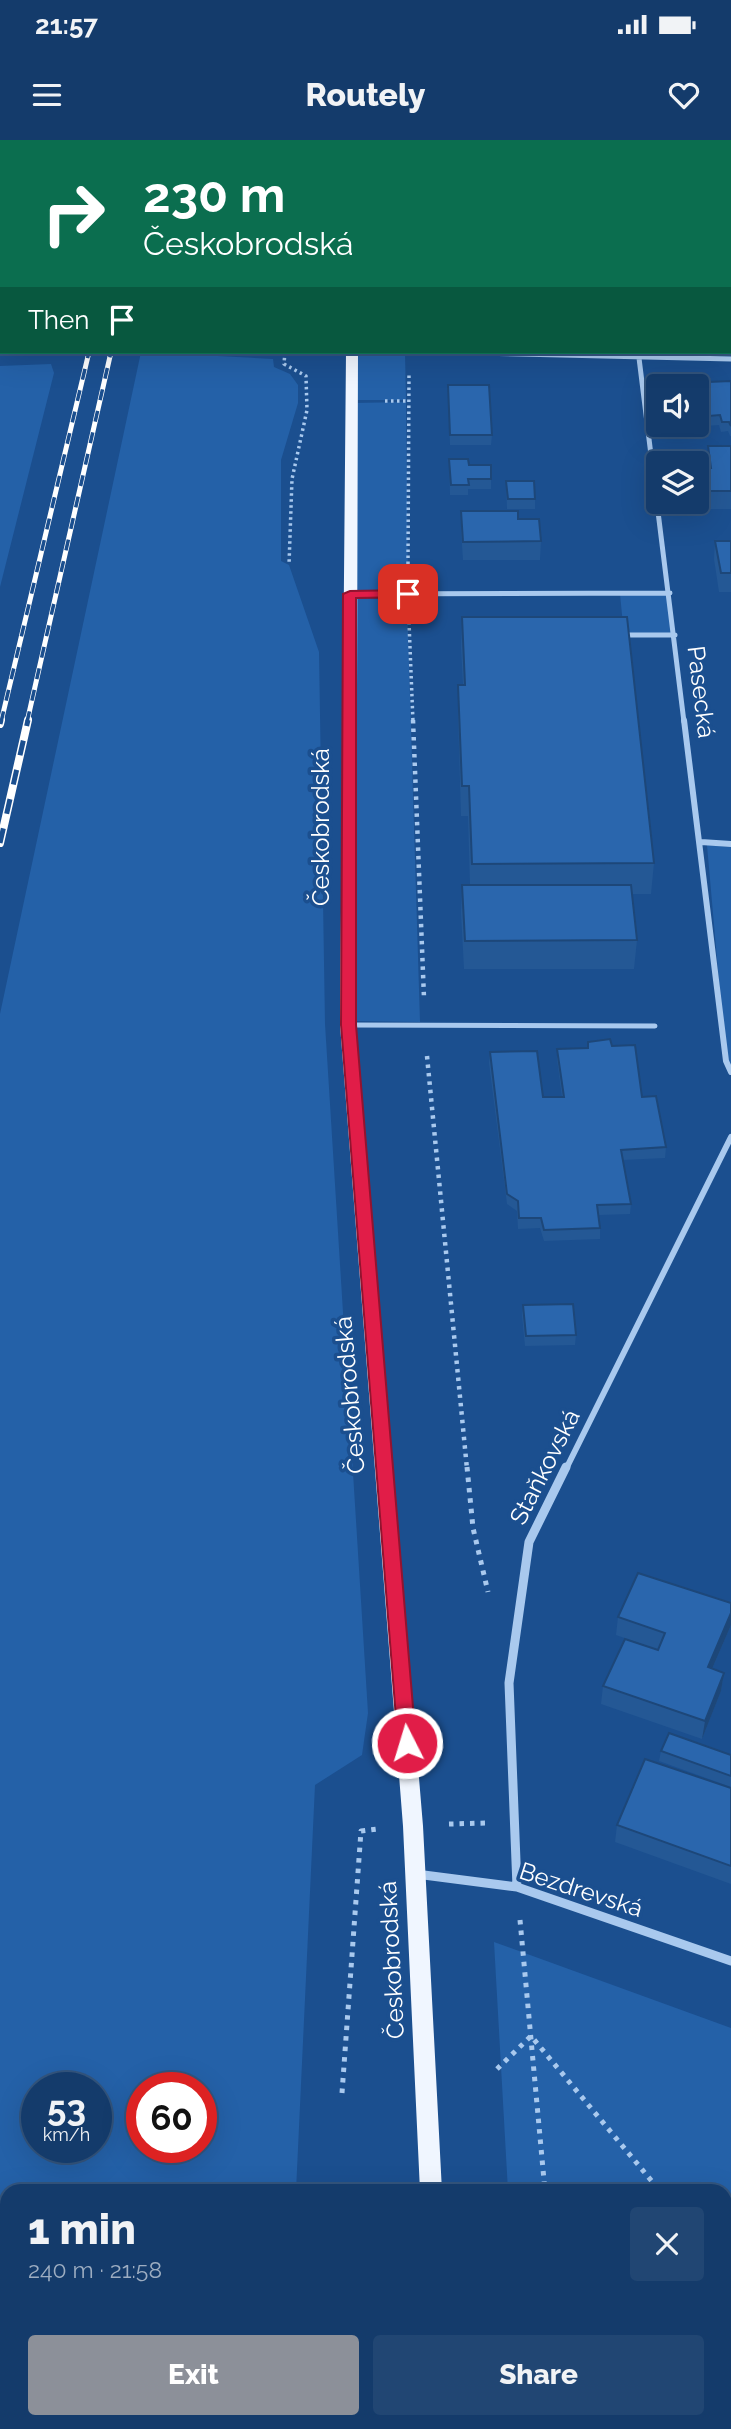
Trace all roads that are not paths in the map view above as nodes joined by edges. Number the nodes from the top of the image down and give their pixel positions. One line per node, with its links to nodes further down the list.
1 (352, 354): 6 (main road, Českobrodská)
2 (500, 354): 3 (street)
3 (639, 358): 4 (street); 5 (street, Pasecká)
4 (731, 359)
5 (670, 593): 6 (street); 8 (street, Pasecká)
6 (350, 594): 11 (main road, Českobrodská)
7 (624, 635): 8 (street)
8 (675, 635): 9 (street, Pasecká)
9 (701, 842): 10 (street); 13 (street, Pasecká)
10 (731, 844)
11 (348, 1025): 12 (lane); 15 (main road, Českobrodská)
12 (654, 1026)
13 (731, 1072)
14 (731, 1137): 16 (street, Staňkovská)
15 (415, 1873): 16 (street, Bezdrevská); 18 (main road, Českobrodská)
16 (517, 1887): 17 (street, Bezdrevská)
17 (731, 1961)
18 (431, 2184)

